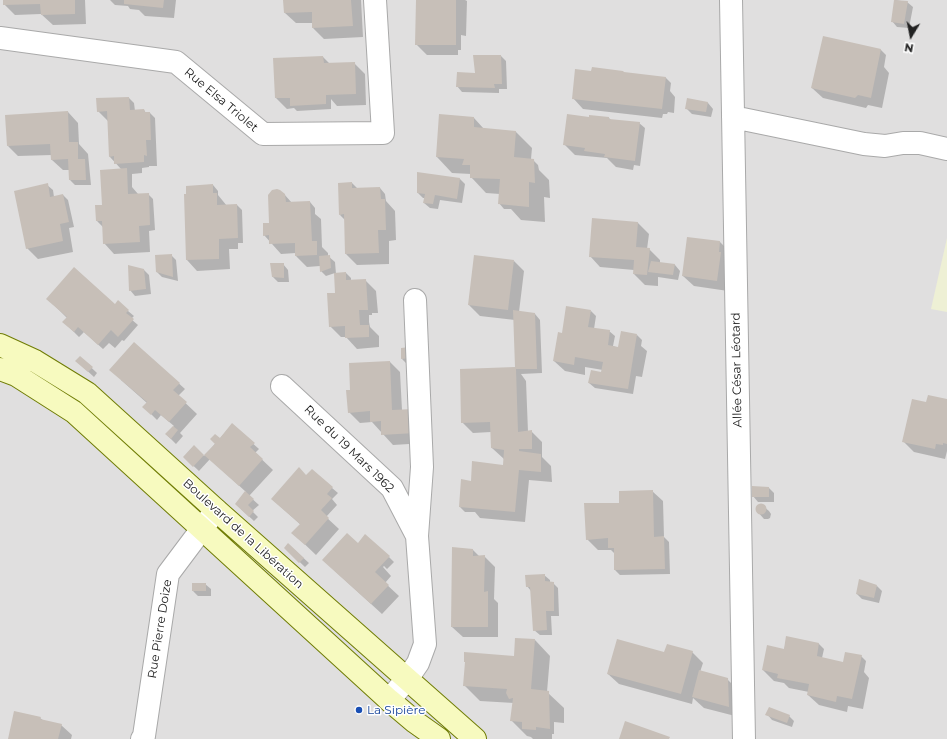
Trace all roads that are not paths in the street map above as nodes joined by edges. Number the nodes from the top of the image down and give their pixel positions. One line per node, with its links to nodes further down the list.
1 (375, 0): 3 (street, Rue Elsa Triolet)
2 (731, 0): 4 (street, Allée César Léotard)
3 (0, 38)
4 (733, 117): 5 (street); 18 (street, Allée César Léotard)
5 (947, 149)
6 (414, 300): 12 (street)
7 (0, 345): 10 (street, Boulevard de la Libération)
8 (0, 369): 11 (street, Boulevard de la Libération)
9 (282, 386): 12 (street, Rue du 19 Mars 1962)
10 (216, 510): 11 (street, Rue Pierre Doize); 13 (street, Boulevard de la Libération)
11 (202, 529): 14 (street, Boulevard de la Libération); 15 (street, Rue Pierre Doize)
12 (418, 536): 13 (street, Rue du 19 Mars 1962)
13 (407, 679): 14 (street, Rue du 19 Mars 1962); 17 (street, Boulevard de la Libération)
14 (389, 700): 16 (street, Boulevard de la Libération)
15 (142, 739)
16 (438, 739)
17 (475, 739)
18 (744, 739)

